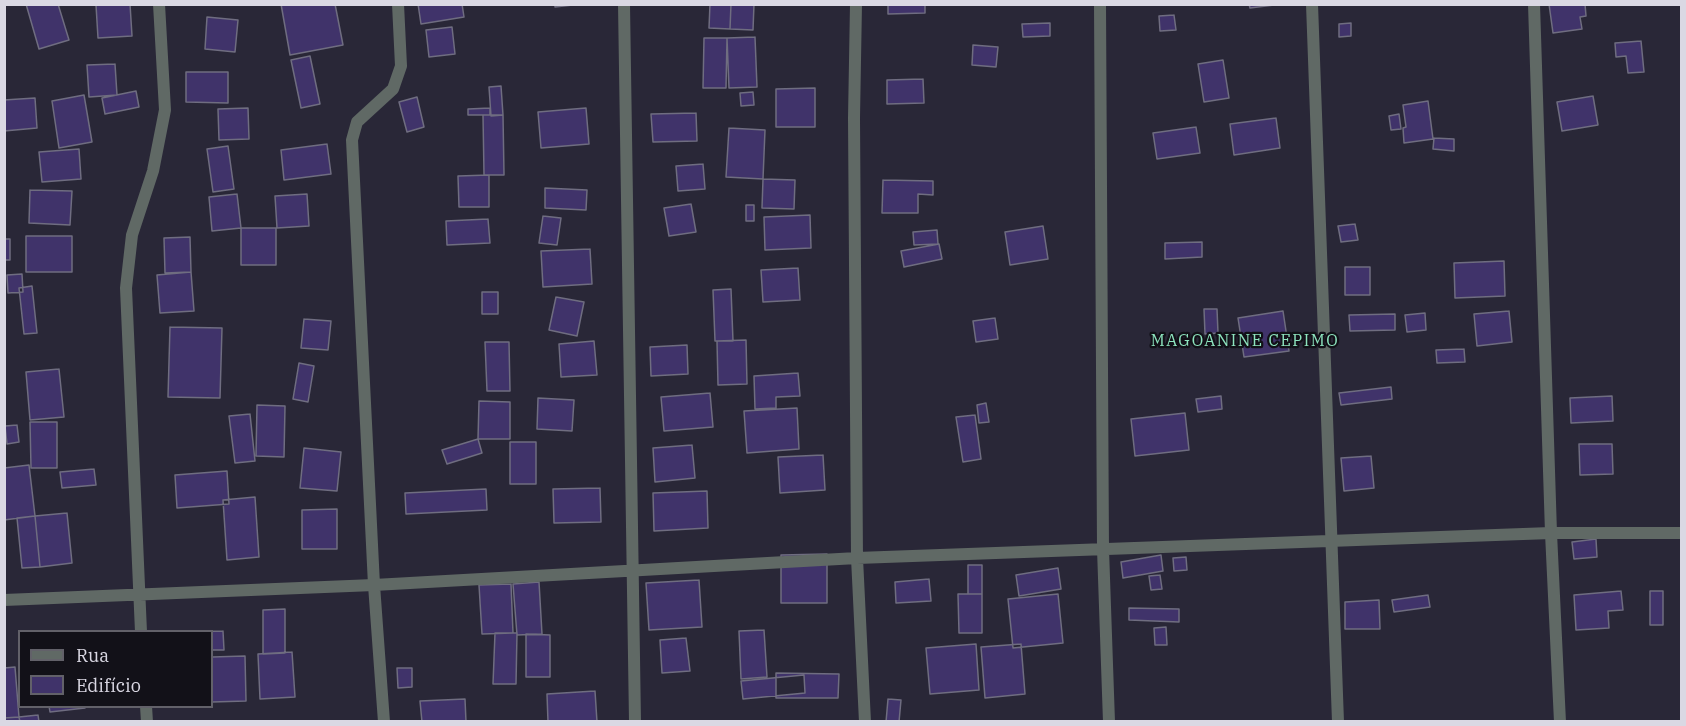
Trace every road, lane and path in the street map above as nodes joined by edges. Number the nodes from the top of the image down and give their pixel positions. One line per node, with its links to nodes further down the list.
1 (159, 4): 15 (street)
2 (398, 4): 14 (street)
3 (624, 4): 13 (street)
4 (856, 4): 12 (street)
5 (1100, 4): 11 (street)
6 (1312, 4): 10 (street)
7 (1534, 4): 8 (street)
8 (1551, 533): 9 (street); 10 (street); 23 (street)
9 (1682, 533)
10 (1332, 541): 11 (street); 22 (street)
11 (1103, 549): 12 (street); 21 (street)
12 (857, 558): 13 (street); 20 (street)
13 (632, 571): 14 (street); 19 (street)
14 (374, 585): 15 (street); 18 (street)
15 (139, 595): 16 (street); 17 (street)
16 (4, 600)
17 (141, 630)
18 (384, 722)
19 (635, 722)
20 (865, 722)
21 (1109, 722)
22 (1338, 722)
23 (1560, 722)

